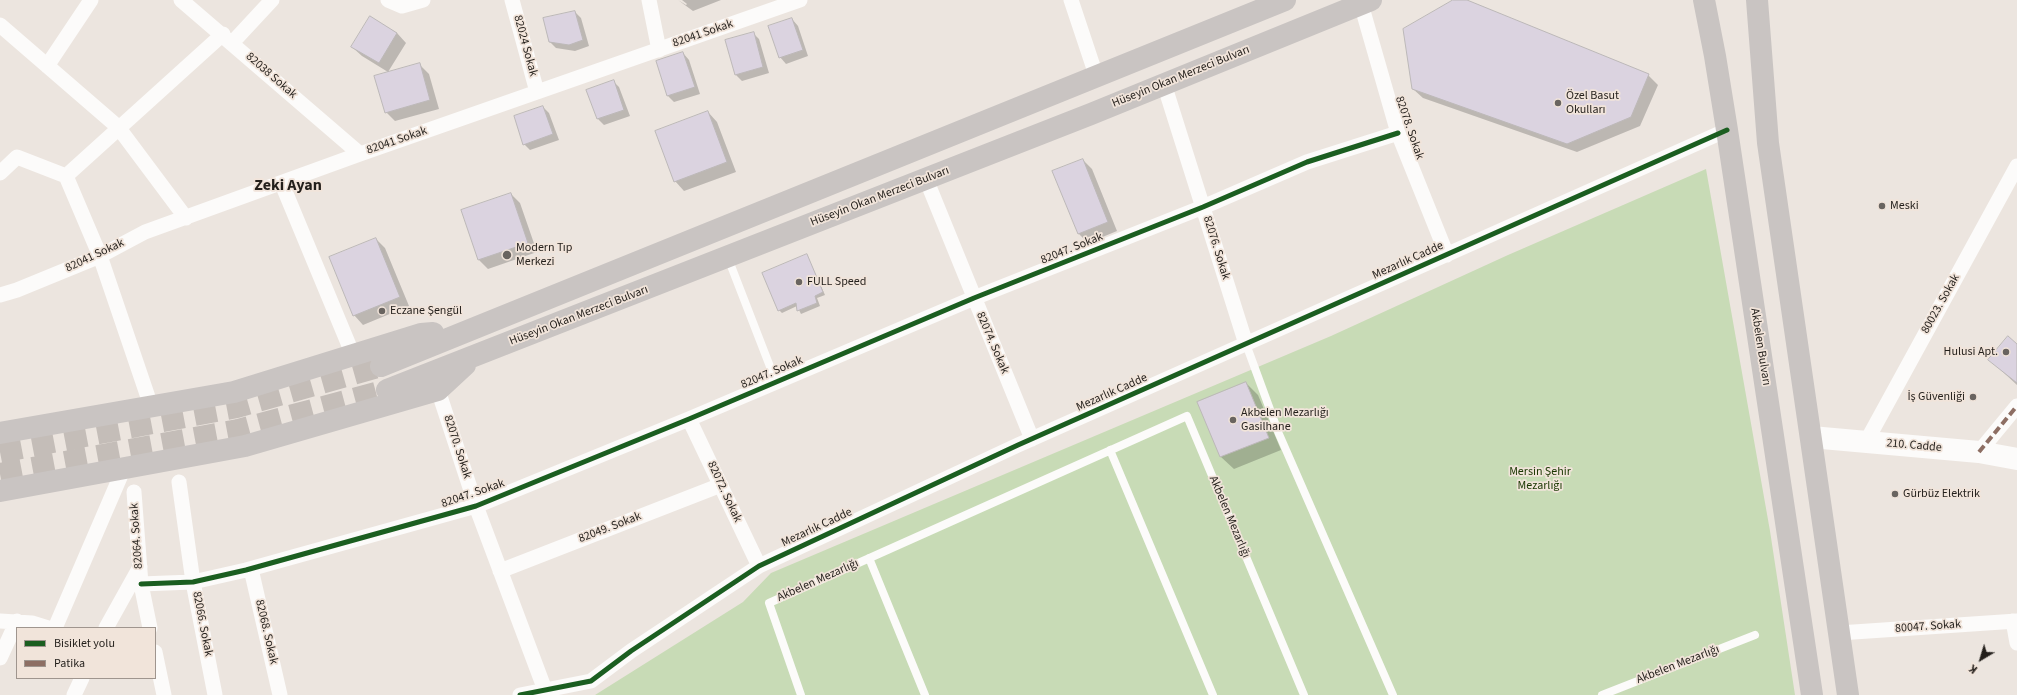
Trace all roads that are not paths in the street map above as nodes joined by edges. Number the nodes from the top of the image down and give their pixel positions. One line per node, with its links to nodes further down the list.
1 (91, 0): 17 (street)
2 (181, 0): 15 (street, 82038 Sokak)
3 (272, 0): 15 (street)
4 (388, 0): 5 (street)
5 (424, 0)
6 (512, 0): 20 (street, 82024 Sokak)
7 (649, 0): 16 (street)
8 (800, 0): 16 (street, 82041 Sokak)
9 (1071, 0): 18 (street)
10 (1285, 0): 18 (main road)
11 (1704, 0): 22 (main road, Akbelen Bulvarı)
12 (1757, 0): 49 (main road)
13 (1366, 2): 19 (main road, Hüseyin Okan Merzeci Bulvarı); 23 (street, 82078. Sokak)
14 (0, 25): 17 (street)
15 (228, 38): 21 (street); 24 (street, 82038 Sokak)
16 (659, 50): 20 (street, 82041 Sokak)
17 (48, 66): 21 (street)
18 (1096, 75): 37 (main road)
19 (1164, 84): 28 (main road, Hüseyin Okan Merzeci Bulvarı); 30 (street, 82076. Sokak)
20 (537, 92): 24 (street, 82041 Sokak)
21 (118, 127): 27 (street); 31 (street)
22 (1727, 130): 32 (street, Mezarlık Cadde); 93 (main road, Akbelen Bulvarı)
23 (1398, 132): 30 (street, 82047. Sokak); 32 (street, 82078. Sokak)
24 (360, 154): 29 (street, 82041 Sokak)
25 (2017, 166): 51 (street, 80023. Sokak)
26 (0, 173): 27 (street)
27 (66, 176): 33 (street)
28 (926, 179): 34 (main road, Hüseyin Okan Merzeci Bulvarı); 36 (street, 82074. Sokak)
29 (282, 184): 31 (street, 82041 Sokak); 39 (street)
30 (1204, 207): 36 (street, 82047. Sokak); 38 (street, 82076. Sokak)
31 (186, 218): 33 (street, 82041 Sokak)
32 (1446, 255): 38 (street, Mezarlık Cadde)
33 (100, 256): 35 (street, 82041 Sokak); 45 (street)
34 (728, 257): 40 (main road, Hüseyin Okan Merzeci Bulvarı); 42 (lane)
35 (0, 295)
36 (974, 298): 42 (street, 82047. Sokak); 50 (street, 82074. Sokak)
37 (466, 331): 39 (main road); 41 (main road)
38 (1246, 344): 50 (street, Mezarlık Cadde); 91 (lane)
39 (352, 355): 45 (main road)
40 (475, 356): 43 (main road, Hüseyin Okan Merzeci Bulvarı); 44 (main road)
41 (381, 366)
42 (776, 382): 47 (street, 82047. Sokak)
43 (387, 390)
44 (438, 390): 55 (main road); 60 (street, 82070. Sokak)
45 (151, 406): 48 (main road)
46 (2017, 406): 53 (street)
47 (689, 419): 57 (street, 82072. Sokak); 60 (street, 82047. Sokak)
48 (0, 433)
49 (1811, 437): 51 (street, 210. Cadde); 75 (main road)
50 (1032, 439): 62 (street, Mezarlık Cadde)
51 (1866, 442): 53 (street, 210. Cadde)
52 (1110, 450): 61 (lane, Akbelen Mezarlığı); 89 (lane); 90 (lane, Akbelen Mezarlığı)
53 (1979, 452): 54 (street, 210. Cadde)
54 (2017, 459)
55 (124, 468): 58 (main road); 72 (street)
56 (179, 482): 66 (street, 82066. Sokak)
57 (721, 485): 62 (street, 82072. Sokak); 65 (street, 82049. Sokak)
58 (0, 491)
59 (134, 492): 63 (street, 82064. Sokak)
60 (476, 506): 64 (street, 82047. Sokak); 65 (street, 82070. Sokak)
61 (869, 558): 87 (lane, Akbelen Mezarlığı); 88 (lane, Akbelen Mezarlığı)
62 (759, 566): 81 (street, Mezarlık Cadde)
63 (140, 567): 67 (street, 82064. Sokak); 73 (street)
64 (251, 569): 66 (street, 82047. Sokak); 85 (street, 82068. Sokak)
65 (500, 571): 81 (street, 82070. Sokak)
66 (193, 582): 67 (street, 82047. Sokak); 84 (street, 82066. Sokak)
67 (141, 584): 74 (street, 82064. Sokak)
68 (0, 621): 69 (street)
69 (17, 621): 71 (street); 79 (street)
70 (2015, 621): 75 (street, 80047. Sokak); 77 (street)
71 (45, 627)
72 (54, 627)
73 (107, 627)
74 (150, 627)
75 (1840, 633): 94 (main road)
76 (1755, 635): 92 (lane, Akbelen Mezarlığı)
77 (2017, 643)
78 (156, 657): 83 (street)
79 (0, 658)
80 (82, 679): 82 (street)
81 (545, 690): 86 (street, Mezarlık Cadde)
82 (74, 695)
83 (164, 695)
84 (215, 695)
85 (280, 695)
86 (520, 695)
87 (801, 695)
88 (925, 695)
89 (1213, 695)
90 (1304, 695)
91 (1392, 695)
92 (1602, 695)
93 (1812, 695)
94 (1848, 695)

